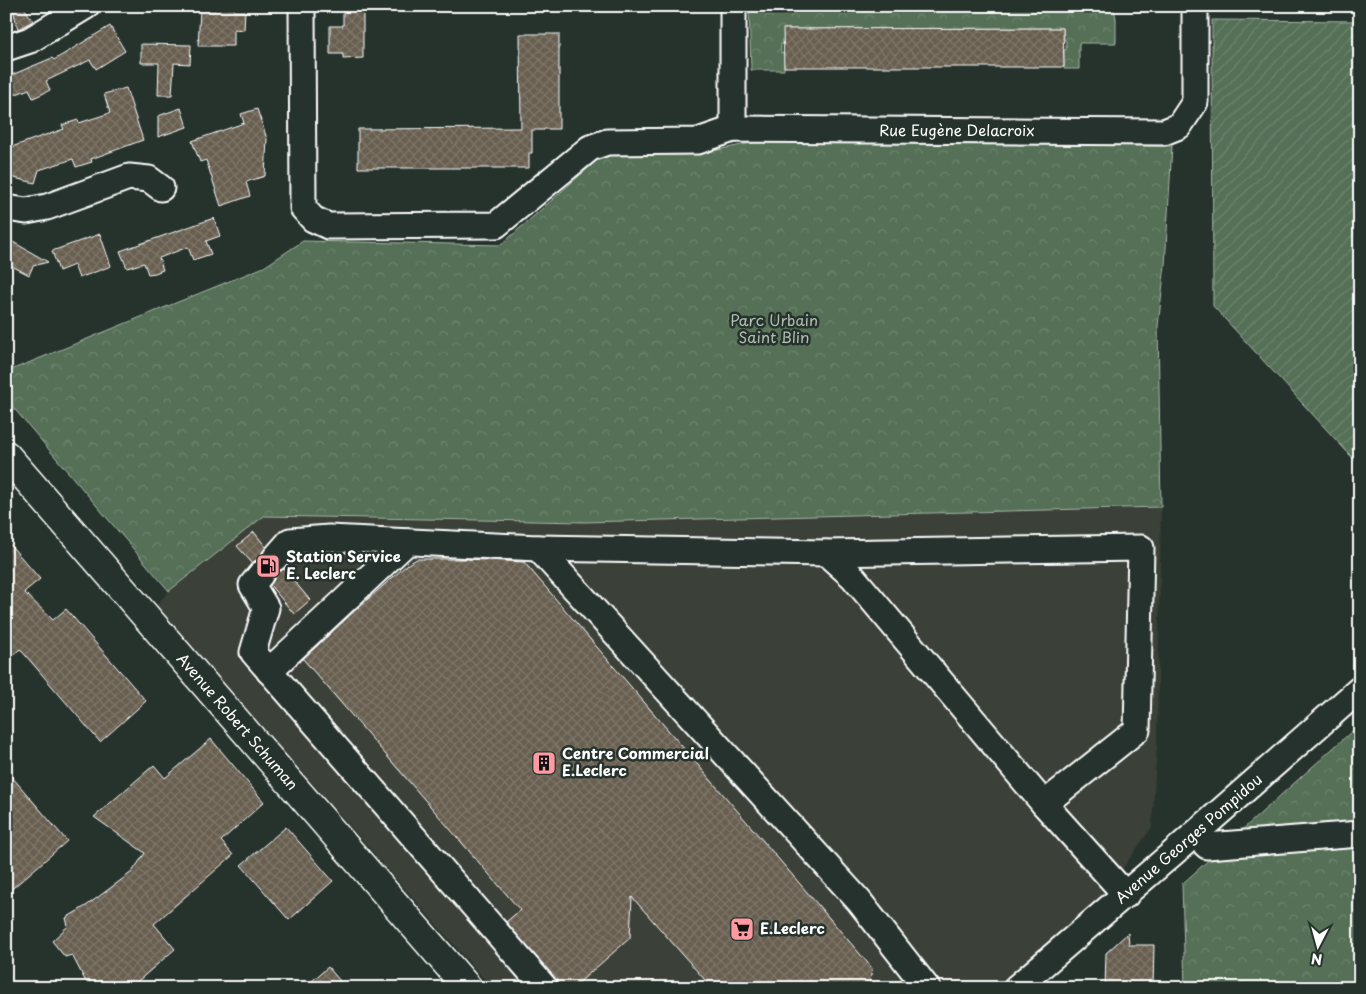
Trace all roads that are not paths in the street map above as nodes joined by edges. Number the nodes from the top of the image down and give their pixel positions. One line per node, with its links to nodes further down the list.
1 (86, 6): 5 (street)
2 (302, 6): 6 (street, Rue Eugène Delacroix)
3 (733, 6): 6 (street)
4 (1195, 6): 6 (street, Rue Eugène Delacroix)
5 (6, 48)
6 (733, 129)
7 (162, 188): 8 (street)
8 (6, 208)
9 (6, 455): 20 (main road, Avenue Robert Schuman)
10 (408, 542): 11 (street); 13 (street); 13 (street)
11 (538, 548): 12 (street); 19 (street)
12 (826, 552): 15 (street); 15 (street)
13 (270, 671): 21 (street)
14 (1360, 689): 16 (street, Avenue Georges Pompidou)
15 (1044, 804): 18 (street)
16 (1196, 834): 17 (street); 18 (street, Avenue Georges Pompidou)
17 (1360, 834)
18 (1126, 895): 22 (street, Avenue Georges Pompidou)
19 (922, 986)
20 (468, 988)
21 (545, 988)
22 (1016, 988)

